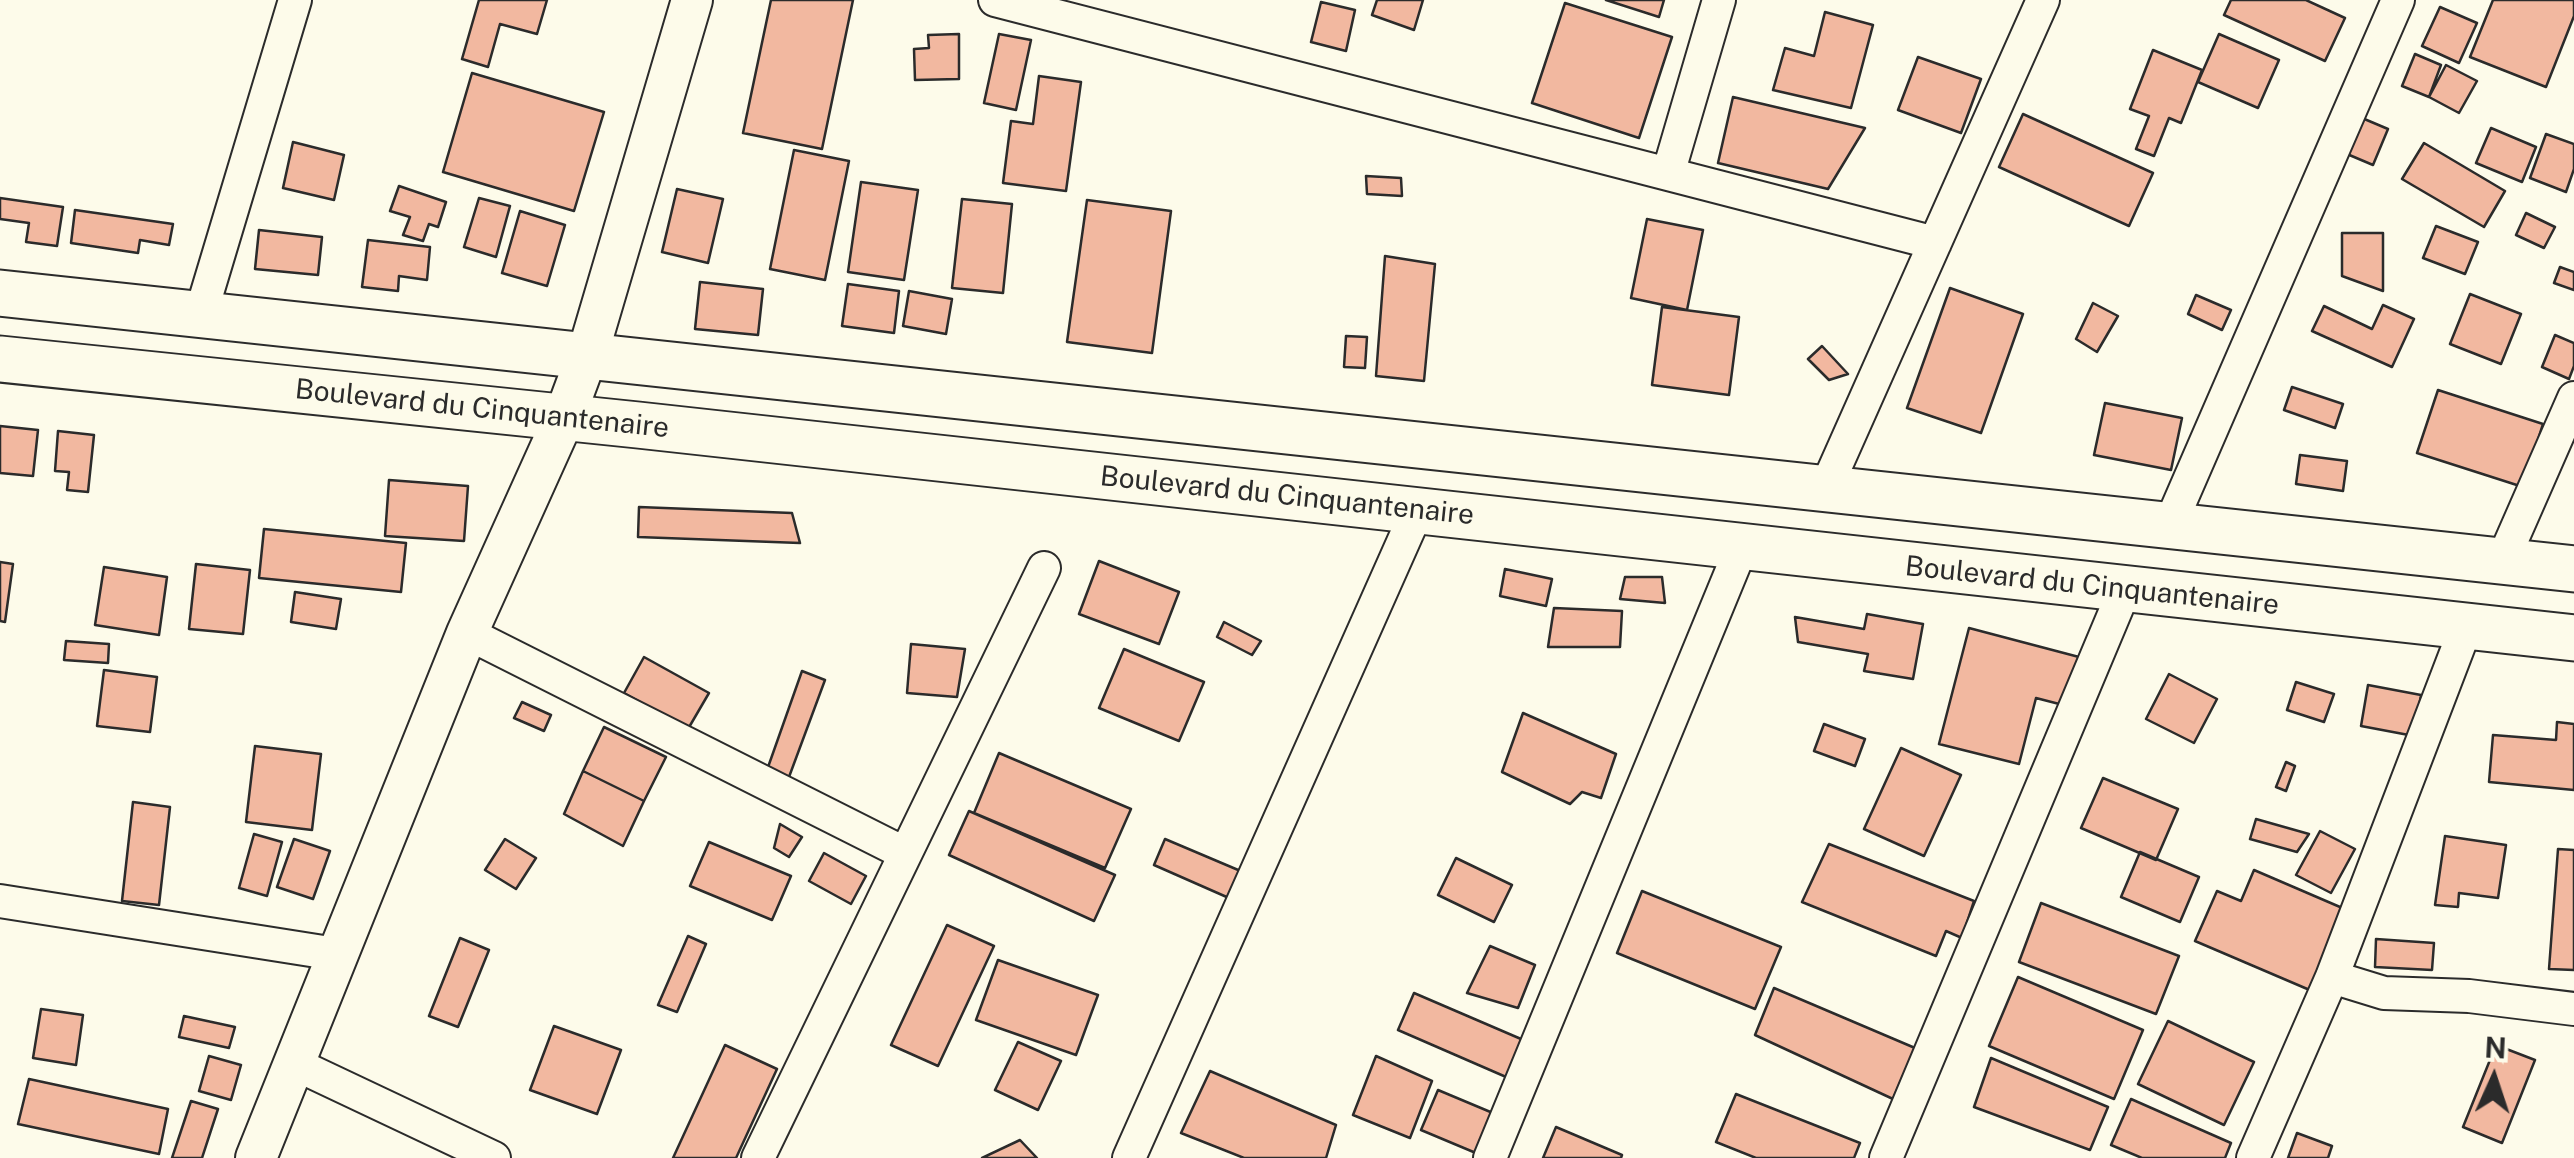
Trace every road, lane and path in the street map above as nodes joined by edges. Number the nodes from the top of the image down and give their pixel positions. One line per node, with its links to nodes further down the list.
1 (295, 0): 10 (street)
2 (692, 0): 11 (street)
3 (995, 0): 7 (street)
4 (1719, 0): 7 (street)
5 (2043, 0): 8 (street)
6 (2398, 0): 17 (street)
7 (1668, 174): 8 (street)
8 (1935, 242): 15 (street)
9 (0, 293): 10 (main road)
10 (201, 314): 11 (main road)
11 (587, 356): 14 (street); 15 (main road)
12 (0, 358): 14 (main road, Boulevard du Cinquantenaire)
13 (2574, 398): 19 (street)
14 (564, 418): 16 (main road, Boulevard du Cinquantenaire); 24 (street)
15 (1825, 490): 17 (main road)
16 (1417, 510): 18 (main road, Boulevard du Cinquantenaire); 35 (street)
17 (2169, 527): 19 (main road)
18 (1742, 546): 22 (main road, Boulevard du Cinquantenaire); 36 (street)
19 (2502, 562): 21 (main road)
20 (1044, 568): 26 (street)
21 (2574, 570)
22 (2124, 591): 23 (main road, Boulevard du Cinquantenaire); 37 (street)
23 (2466, 627): 25 (main road, Boulevard du Cinquantenaire); 29 (street)
24 (467, 633): 26 (street); 28 (street)
25 (2574, 638)
26 (904, 853): 34 (street)
27 (0, 902): 28 (street)
28 (336, 954): 31 (street)
29 (2332, 977): 30 (street); 38 (street)
30 (2574, 1009)
31 (293, 1063): 32 (street); 33 (street)
32 (256, 1158)
33 (494, 1158)
34 (758, 1158)
35 (1129, 1158)
36 (1490, 1158)
37 (1886, 1158)
38 (2253, 1158)

